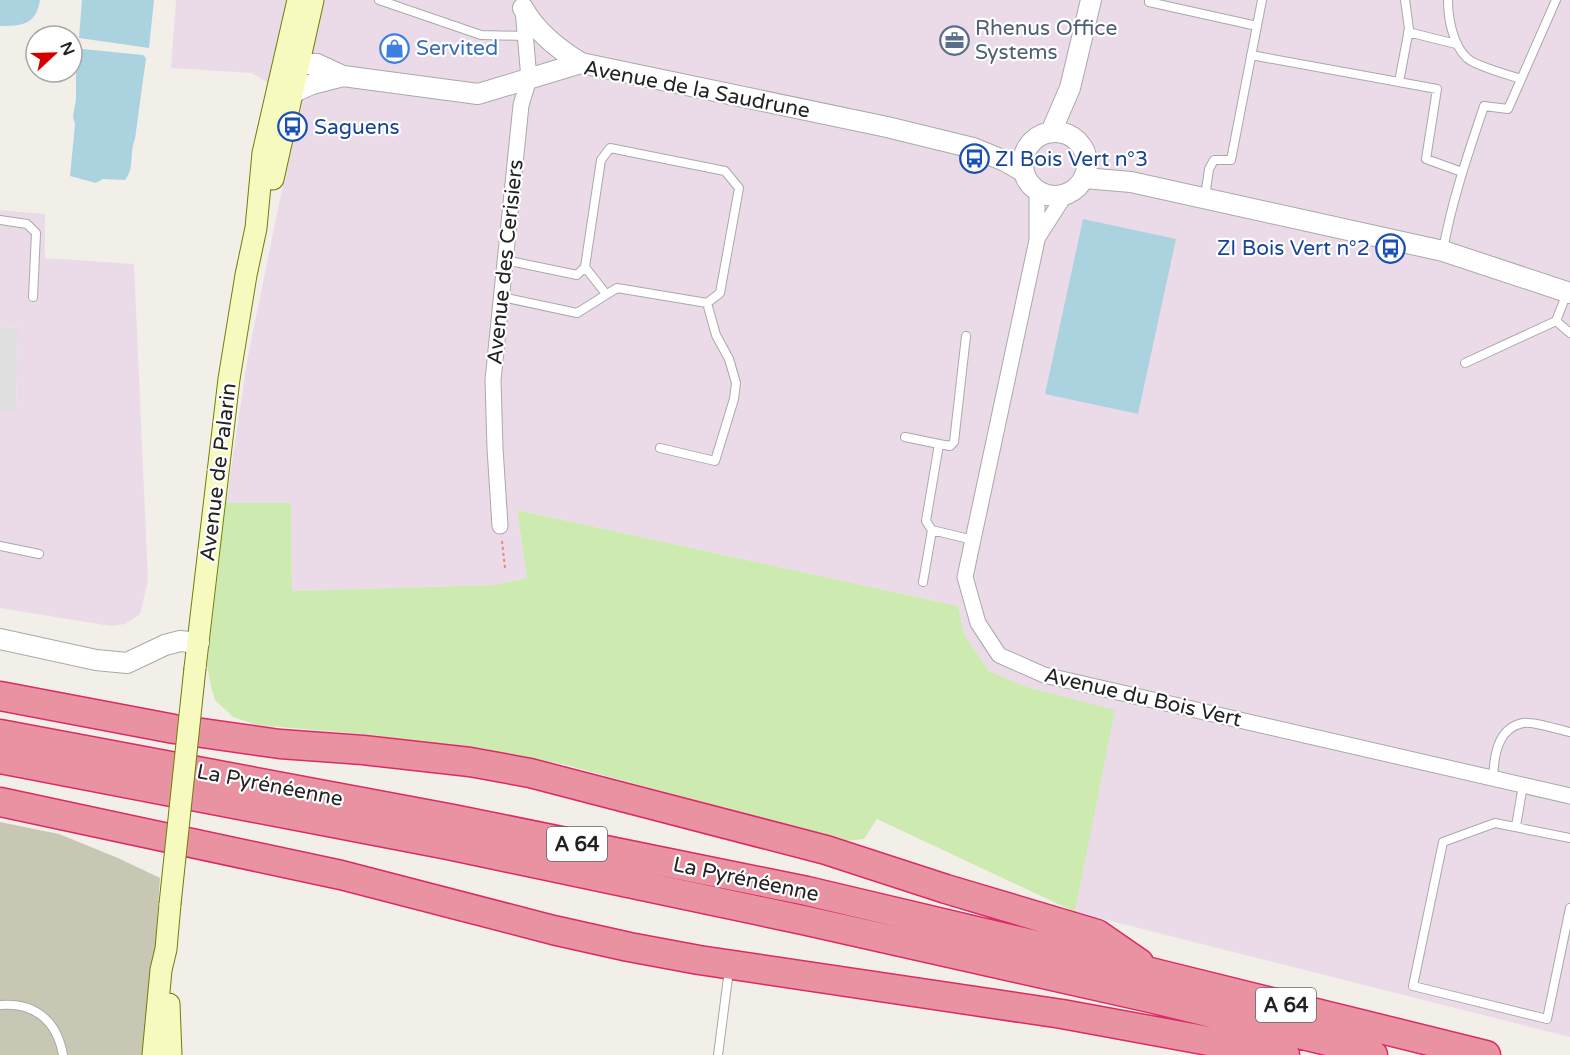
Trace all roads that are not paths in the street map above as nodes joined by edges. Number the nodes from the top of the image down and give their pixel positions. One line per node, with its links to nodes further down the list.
1 (298, 0): 17 (main road, Avenue de Palarin)
2 (313, 0): 17 (main road, Avenue de Palarin)
3 (379, 0): 13 (lane)
4 (1091, 0): 21 (street)
5 (1149, 0): 11 (lane)
6 (1262, 0): 11 (lane)
7 (1405, 0): 12 (lane)
8 (1448, 0): 14 (lane)
9 (1556, 0): 19 (lane)
10 (522, 4): 13 (street, Avenue des Cerisiers); 16 (street)
11 (1257, 26): 15 (lane)
12 (1408, 33): 14 (lane); 20 (lane)
13 (525, 36): 18 (street, Avenue des Cerisiers)
14 (1456, 44): 19 (lane)
15 (1251, 55): 20 (lane); 33 (lane)
16 (580, 63): 18 (street, Avenue de la Saudrune); 25 (street, Avenue de la Saudrune)
17 (298, 69): 18 (street, Avenue de la Saudrune); 58 (main road, Avenue de Palarin)
18 (529, 79): 37 (street, Avenue des Cerisiers)
19 (1521, 80): 28 (lane)
20 (1399, 82): 28 (lane)
21 (1070, 88): 22 (street); 23 (street)
22 (1051, 132): 23 (street); 24 (street)
23 (1075, 138): 26 (street)
24 (1031, 142): 25 (street, Avenue de la Saudrune); 27 (street)
25 (980, 150): 27 (street, Avenue de la Saudrune)
26 (1086, 155): 29 (street); 30 (street)
27 (1024, 172): 31 (street)
28 (1462, 172): 36 (lane)
29 (1084, 178): 30 (street); 32 (street)
30 (1131, 182): 33 (street)
31 (1037, 191): 32 (street); 35 (street, Avenue du Bois Vert)
32 (1065, 195): 35 (street, Avenue du Bois Vert)
33 (1204, 198): 36 (street)
34 (0, 220): 41 (lane)
35 (1037, 240): 53 (street, Avenue du Bois Vert)
36 (1443, 250): 39 (street)
37 (505, 260): 38 (lane); 42 (street, Avenue des Cerisiers)
38 (585, 267): 40 (lane); 43 (lane)
39 (1569, 292): 44 (lane)
40 (606, 294): 42 (lane); 43 (lane)
41 (33, 297)
42 (502, 297): 51 (street, Avenue des Cerisiers)
43 (707, 303): 50 (lane)
44 (1556, 321): 45 (lane); 47 (lane)
45 (1570, 333)
46 (966, 336): 49 (lane)
47 (1465, 363)
48 (905, 437): 49 (lane)
49 (939, 444): 52 (lane)
50 (660, 448)
51 (500, 526)
52 (932, 530): 53 (lane); 56 (lane)
53 (973, 540): 63 (street, Avenue du Bois Vert)
54 (0, 546): 55 (lane)
55 (39, 554)
56 (923, 582)
57 (0, 639): 58 (street)
58 (199, 643): 70 (main road, Avenue de Palarin, bridge)
59 (0, 696): 72 (highway)
60 (1570, 732): 63 (lane)
61 (0, 734): 72 (highway, La Pyrénéenne / A 64)
62 (0, 759): 79 (highway, La Pyrénéenne / A 64)
63 (1493, 778): 64 (street, Avenue du Bois Vert)
64 (1523, 785): 65 (street, Avenue du Bois Vert); 67 (lane)
65 (1570, 796)
66 (0, 802): 71 (highway)
67 (1516, 826): 68 (lane); 69 (lane)
68 (1570, 838)
69 (1570, 908)
70 (166, 949): 75 (main road, Avenue de Palarin); 76 (main road, Avenue de Palarin)
71 (729, 965): 77 (lane); 78 (highway)
72 (1150, 972): 80 (highway, La Pyrénéenne / A 64)
73 (0, 1005): 74 (lane)
74 (63, 1055)
75 (153, 1055)
76 (171, 1055)
77 (718, 1055)
78 (1285, 1055)
79 (1373, 1055)
80 (1486, 1055)

